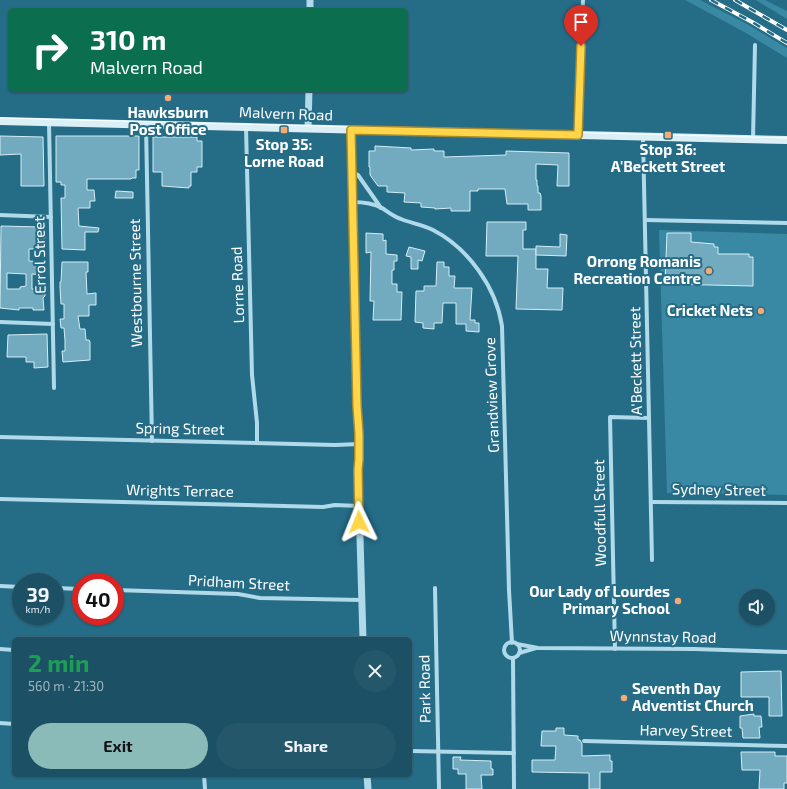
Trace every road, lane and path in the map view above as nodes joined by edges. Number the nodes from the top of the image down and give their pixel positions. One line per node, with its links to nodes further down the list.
1 (583, 0): 10 (street)
2 (755, 45): 12 (street)
3 (309, 92): 8 (street)
4 (0, 121): 5 (main road, Malvern Road)
5 (49, 122): 6 (main road, Malvern Road); 18 (street, Errol Street)
6 (146, 124): 7 (main road, Malvern Road); 26 (street, Westbourne Street)
7 (246, 127): 8 (main road, Malvern Road); 27 (street, Lorne Road)
8 (308, 128): 9 (main road, Malvern Road)
9 (351, 130): 10 (main road, Malvern Road); 14 (street)
10 (578, 135): 11 (main road, Malvern Road)
11 (643, 137): 12 (main road, Malvern Road); 19 (street, A'Beckett Street)
12 (753, 140): 13 (main road, Malvern Road)
13 (787, 140)
14 (352, 172): 15 (street); 16 (street, Grandview Grove)
15 (352, 202): 16 (street, Grandview Grove); 28 (street)
16 (382, 208): 40 (street, Grandview Grove)
17 (0, 215): 18 (street)
18 (51, 217): 22 (street, Errol Street)
19 (645, 220): 20 (street); 24 (street, A'Beckett Street)
20 (787, 223)
21 (0, 322): 22 (street)
22 (53, 324): 23 (street, Errol Street)
23 (54, 388)
24 (649, 418): 30 (street, A'Beckett Street); 43 (street, Woodfull Street)
25 (0, 436): 26 (street, Spring Street)
26 (152, 441): 27 (street, Spring Street)
27 (257, 443): 28 (street, Spring Street)
28 (359, 444): 32 (street)
29 (0, 499): 32 (street, Wrights Terrace)
30 (651, 502): 31 (street, Sydney Street); 33 (street, A'Beckett Street)
31 (787, 503)
32 (359, 506): 38 (street)
33 (652, 560)
34 (0, 586): 35 (street)
35 (12, 587)
36 (435, 588): 54 (street, Park Road)
37 (124, 590): 38 (street, Pridham Street)
38 (362, 600): 39 (street)
39 (363, 637)
40 (512, 642): 41 (street); 48 (street)
41 (517, 644): 42 (street, Wynnstay Road); 47 (street)
42 (538, 648): 43 (street, Wynnstay Road); 47 (street, Wynnstay Road)
43 (615, 648): 46 (street, Wynnstay Road)
44 (0, 649): 45 (street)
45 (12, 650)
46 (787, 652)
47 (519, 653): 48 (street)
48 (512, 658): 55 (street)
49 (0, 723): 50 (street)
50 (12, 724)
51 (584, 741): 52 (street, Harvey Street)
52 (787, 746)
53 (412, 751): 54 (street)
54 (439, 752): 55 (street); 60 (street, Park Road)
55 (514, 753): 61 (street)
56 (204, 777): 58 (street)
57 (367, 777): 59 (street)
58 (205, 789)
59 (368, 789)
60 (439, 789)
61 (514, 789)

